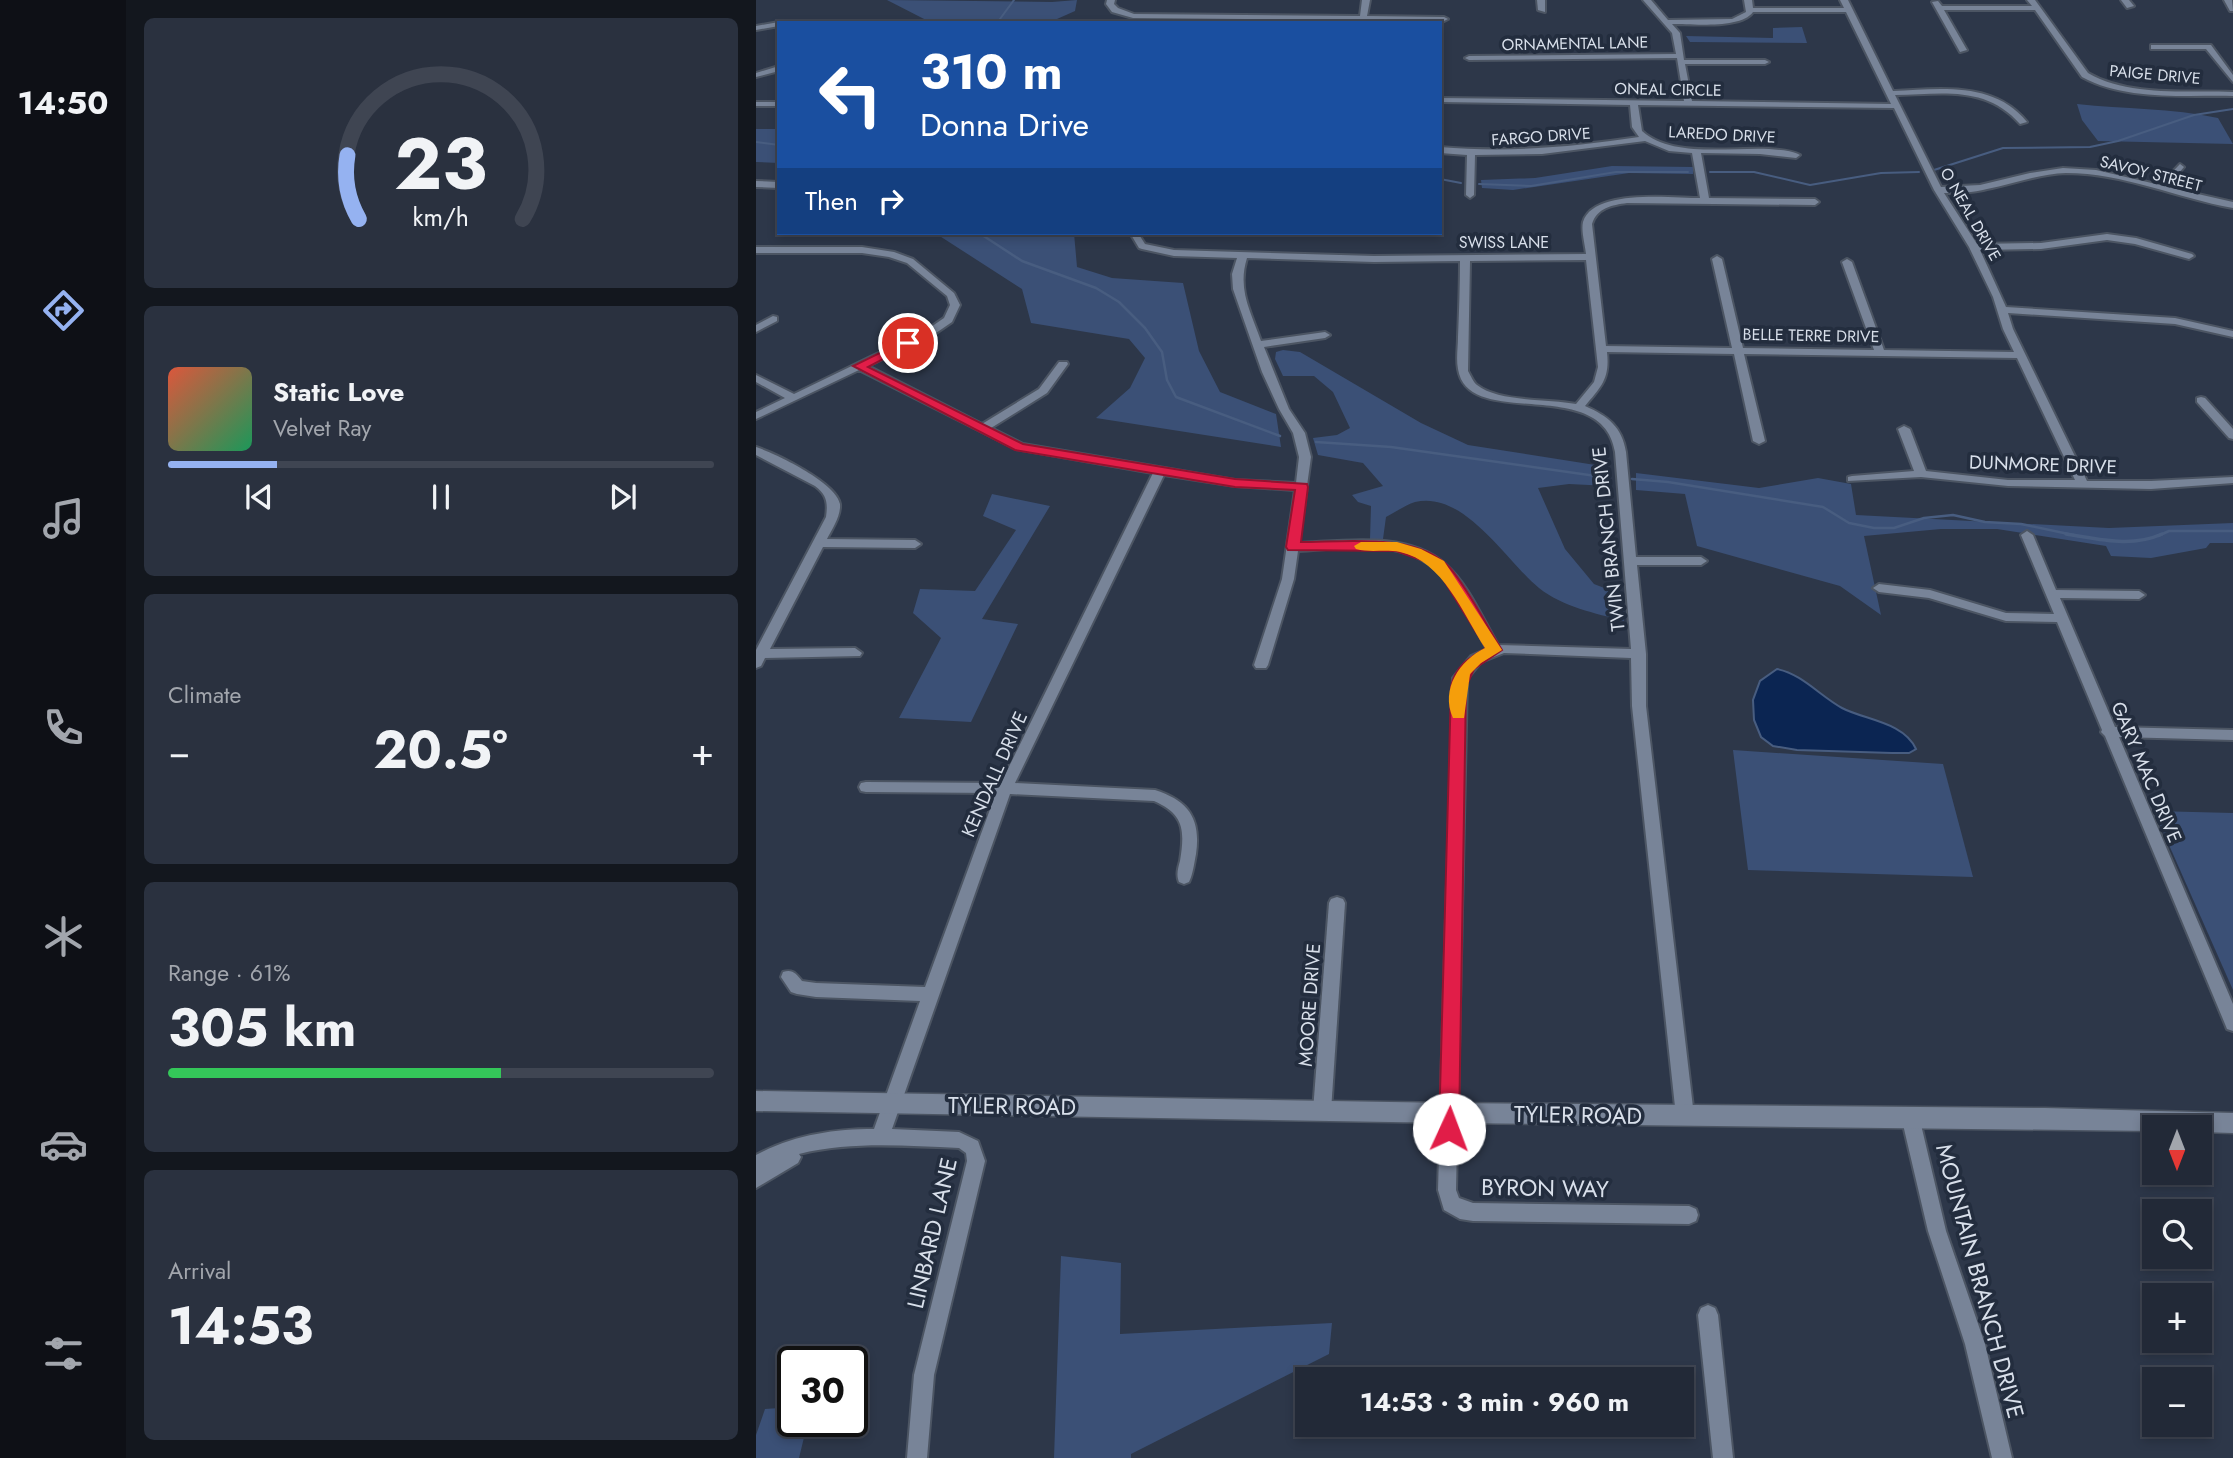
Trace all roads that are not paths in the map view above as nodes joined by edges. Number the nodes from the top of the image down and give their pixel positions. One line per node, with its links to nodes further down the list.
1 (1111, 0): 16 (street)
2 (1366, 0): 17 (street)
3 (1541, 0): 12 (street)
4 (1647, 0): 18 (street, LAREDO DRIVE)
5 (1748, 0): 13 (street)
6 (1844, 0): 14 (street, O NEAL DRIVE)
7 (2031, 0): 10 (street, PAIGE DRIVE)
8 (2228, 0): 11 (street)
9 (1937, 4): 10 (street); 22 (street)
10 (2037, 8): 30 (street, PAIGE DRIVE)
11 (2233, 9)
12 (1542, 10)
13 (1750, 10): 14 (street); 18 (street)
14 (1849, 10): 29 (street, O NEAL DRIVE)
15 (1444, 19): 17 (street)
16 (1205, 20): 17 (street)
17 (1363, 21)
18 (1665, 22): 24 (street, LAREDO DRIVE)
19 (777, 24): 20 (street)
20 (756, 28)
21 (2154, 47): 28 (street)
22 (1963, 50)
23 (1469, 58): 24 (street, ORNAMENTAL LANE)
24 (1681, 59): 25 (street, ORNAMENTAL LANE); 33 (street, LAREDO DRIVE)
25 (1765, 62)
26 (777, 69): 27 (street)
27 (756, 75)
28 (2233, 80)
29 (1890, 93): 36 (street, O NEAL DRIVE); 37 (street)
30 (2233, 94)
31 (1442, 100): 32 (street, ONEAL CIRCLE)
32 (1634, 102): 33 (street, ONEAL CIRCLE); 38 (street, LAREDO DRIVE)
33 (1688, 103): 36 (street, ONEAL CIRCLE)
34 (756, 104): 35 (street)
35 (777, 104)
36 (1896, 106): 47 (street, O NEAL DRIVE)
37 (2023, 122)
38 (1644, 139): 40 (street, LAREDO DRIVE); 41 (street, FARGO DRIVE)
39 (1442, 150): 41 (street, FARGO DRIVE)
40 (1696, 150): 42 (street, LAREDO DRIVE); 49 (street)
41 (1471, 153): 48 (street)
42 (1796, 155)
43 (2180, 167): 46 (street)
44 (756, 184): 45 (street)
45 (777, 185)
46 (2161, 189): 47 (street, SAVOY STREET); 51 (street, SAVOY STREET)
47 (1938, 190): 53 (street, O NEAL DRIVE)
48 (1470, 195)
49 (1705, 200): 50 (street); 57 (street)
50 (1815, 202)
51 (2233, 205)
52 (1135, 235): 55 (street, SWISS LANE)
53 (1974, 247): 56 (street); 61 (street, O NEAL DRIVE)
54 (756, 250): 72 (street)
55 (1243, 255): 58 (street, SWISS LANE); 66 (street)
56 (2189, 256)
57 (1591, 257): 58 (street, SWISS LANE); 67 (street)
58 (1465, 258): 76 (street)
59 (1717, 259): 68 (street)
60 (1847, 262): 69 (street)
61 (2003, 310): 65 (street); 70 (street, O NEAL DRIVE)
62 (773, 319): 63 (street)
63 (756, 329)
64 (1325, 334): 66 (street)
65 (2233, 334)
66 (1258, 345): 88 (street)
67 (1601, 349): 68 (street, BELLE TERRE DRIVE); 76 (street)
68 (1738, 350): 69 (street, BELLE TERRE DRIVE); 81 (street)
69 (1880, 352): 70 (street, BELLE TERRE DRIVE)
70 (2020, 355): 87 (street, O NEAL DRIVE)
71 (1063, 364): 78 (street)
72 (859, 366): 74 (street); 78 (street)
73 (756, 378): 74 (street)
74 (794, 398): 77 (street)
75 (2201, 400): 80 (street)
76 (1579, 407): 93 (street, TWIN BRANCH DRIVE)
77 (756, 416)
78 (981, 429): 83 (street)
79 (1905, 429): 84 (street)
80 (2233, 436)
81 (1759, 441)
82 (756, 450): 90 (street)
83 (1160, 470): 88 (street); 107 (street, KENDALL DRIVE)
84 (1921, 474): 85 (street, DUNMORE DRIVE); 87 (street, DUNMORE DRIVE)
85 (1852, 479)
86 (2233, 480): 87 (street, DUNMORE DRIVE)
87 (2083, 484)
88 (1302, 487): 92 (street)
89 (2027, 534): 96 (street, GARY MAC DRIVE)
90 (818, 543): 91 (street); 102 (street)
91 (915, 544)
92 (1293, 547): 99 (street); 103 (street)
93 (1631, 561): 94 (street); 101 (street, TWIN BRANCH DRIVE)
94 (1701, 561)
95 (1880, 588): 98 (street)
96 (2051, 594): 97 (street); 98 (street, GARY MAC DRIVE)
97 (2139, 595)
98 (2060, 618): 104 (street, GARY MAC DRIVE)
99 (1494, 650): 101 (street); 116 (street)
100 (855, 653): 102 (street)
101 (1639, 654): 117 (street, TWIN BRANCH DRIVE)
102 (758, 658)
103 (1261, 665)
104 (2108, 732): 105 (street); 112 (street, GARY MAC DRIVE)
105 (2233, 735)
106 (866, 787): 107 (street)
107 (1006, 788): 108 (street); 111 (street, KENDALL DRIVE)
108 (1184, 878)
109 (1337, 903): 115 (street, MOORE DRIVE)
110 (789, 978): 111 (street)
111 (929, 994): 114 (street, KENDALL DRIVE)
112 (2233, 1024)
113 (756, 1101): 114 (street, TYLER ROAD)
114 (890, 1105): 115 (street, TYLER ROAD); 121 (street)
115 (1322, 1111): 116 (street, TYLER ROAD)
116 (1450, 1113): 117 (street, TYLER ROAD); 124 (street, BYRON WAY)
117 (1685, 1116): 118 (street, TYLER ROAD)
118 (1910, 1116): 119 (street, TYLER ROAD); 128 (street, MOUNTAIN BRANCH DRIVE)
119 (2233, 1123)
120 (838, 1137): 121 (street); 122 (street); 123 (street)
121 (880, 1137): 126 (street, LINBARD LANE)
122 (756, 1164)
123 (756, 1179)
124 (1689, 1215)
125 (1708, 1315): 127 (street)
126 (917, 1458)
127 (1723, 1458)
128 (2002, 1458)

